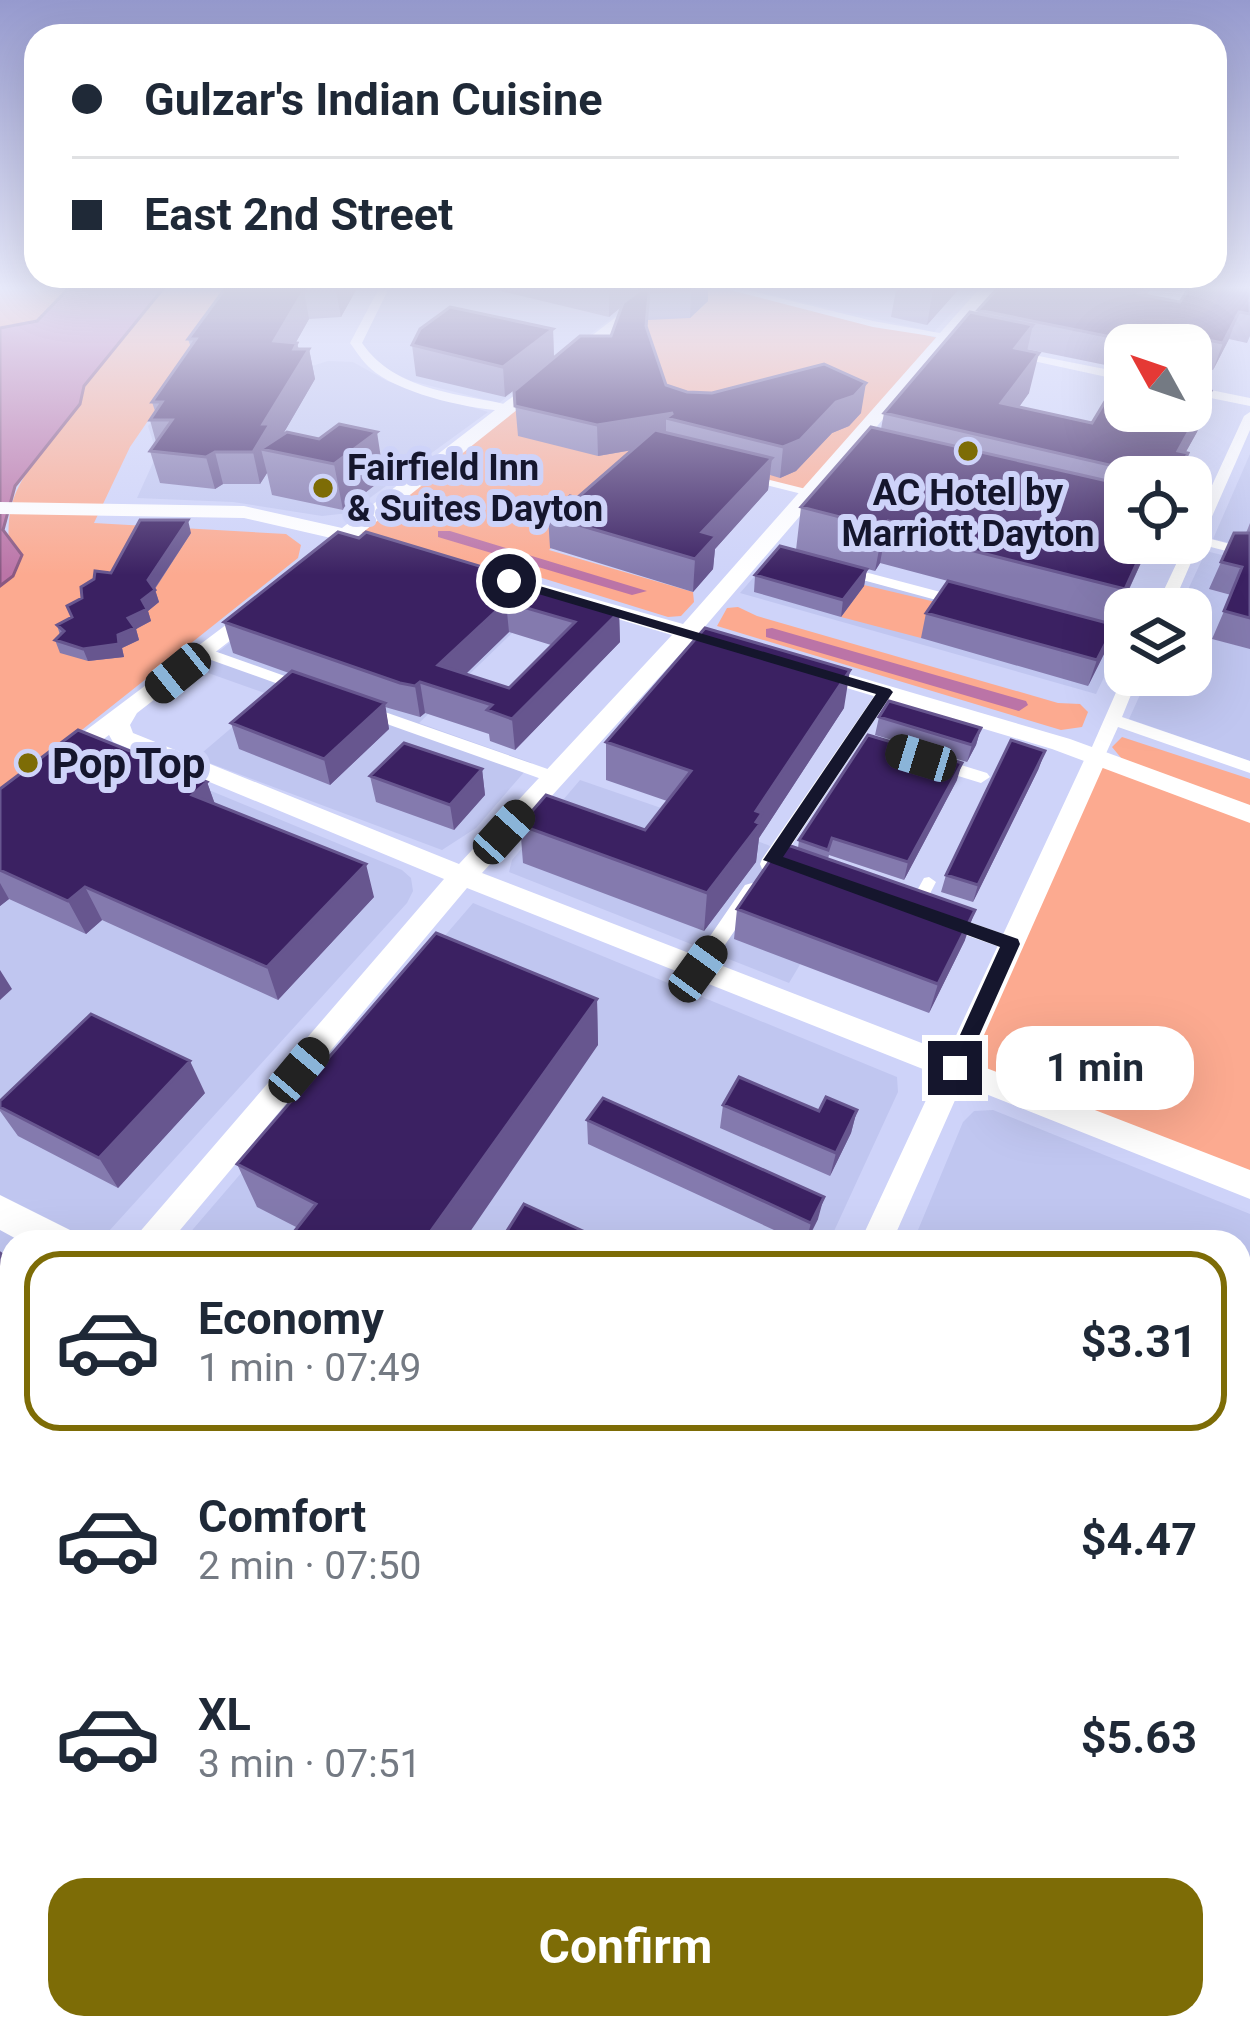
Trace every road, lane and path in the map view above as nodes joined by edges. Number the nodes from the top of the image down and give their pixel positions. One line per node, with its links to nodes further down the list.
1 (413, 385): 6 (street)
2 (535, 385): 6 (main road)
3 (913, 385): 22 (main road)
4 (1212, 395): 5 (street)
5 (1250, 403)
6 (505, 408): 12 (main road)
7 (1250, 416): 10 (street)
8 (737, 475): 9 (street)
9 (802, 491)
10 (1212, 498)
11 (0, 508): 12 (main road)
12 (348, 534): 14 (main road); 16 (main road)
13 (1212, 544): 15 (street)
14 (418, 553)
15 (1250, 553)
16 (313, 563)
17 (823, 566): 20 (street)
18 (464, 567): 22 (main road)
19 (277, 592): 24 (main road)
20 (990, 610)
21 (1058, 628): 23 (street)
22 (686, 633): 25 (main road); 38 (main road)
23 (1104, 640)
24 (203, 652): 28 (street); 31 (main road)
25 (753, 652)
26 (794, 665): 27 (main road)
27 (885, 692): 33 (street); 35 (main road)
28 (319, 694)
29 (1122, 696): 32 (street)
30 (340, 701): 38 (street)
31 (126, 714): 40 (main road); 42 (main road)
32 (1111, 719): 35 (street); 37 (street)
33 (854, 738): 34 (street); 46 (street)
34 (876, 745)
35 (1097, 756): 41 (main road); 45 (street)
36 (921, 758): 39 (street)
37 (1250, 767)
38 (554, 777): 42 (main road)
39 (981, 778)
40 (0, 808)
41 (1250, 814)
42 (463, 876): 46 (main road); 51 (main road)
43 (929, 882): 44 (street)
44 (904, 906): 45 (street)
45 (1011, 944): 47 (street)
46 (698, 969): 47 (main road)
47 (955, 1068): 48 (main road); 52 (street)
48 (1250, 1185)
49 (0, 1211): 50 (main road)
50 (35, 1230)
51 (158, 1230)
52 (881, 1230)

